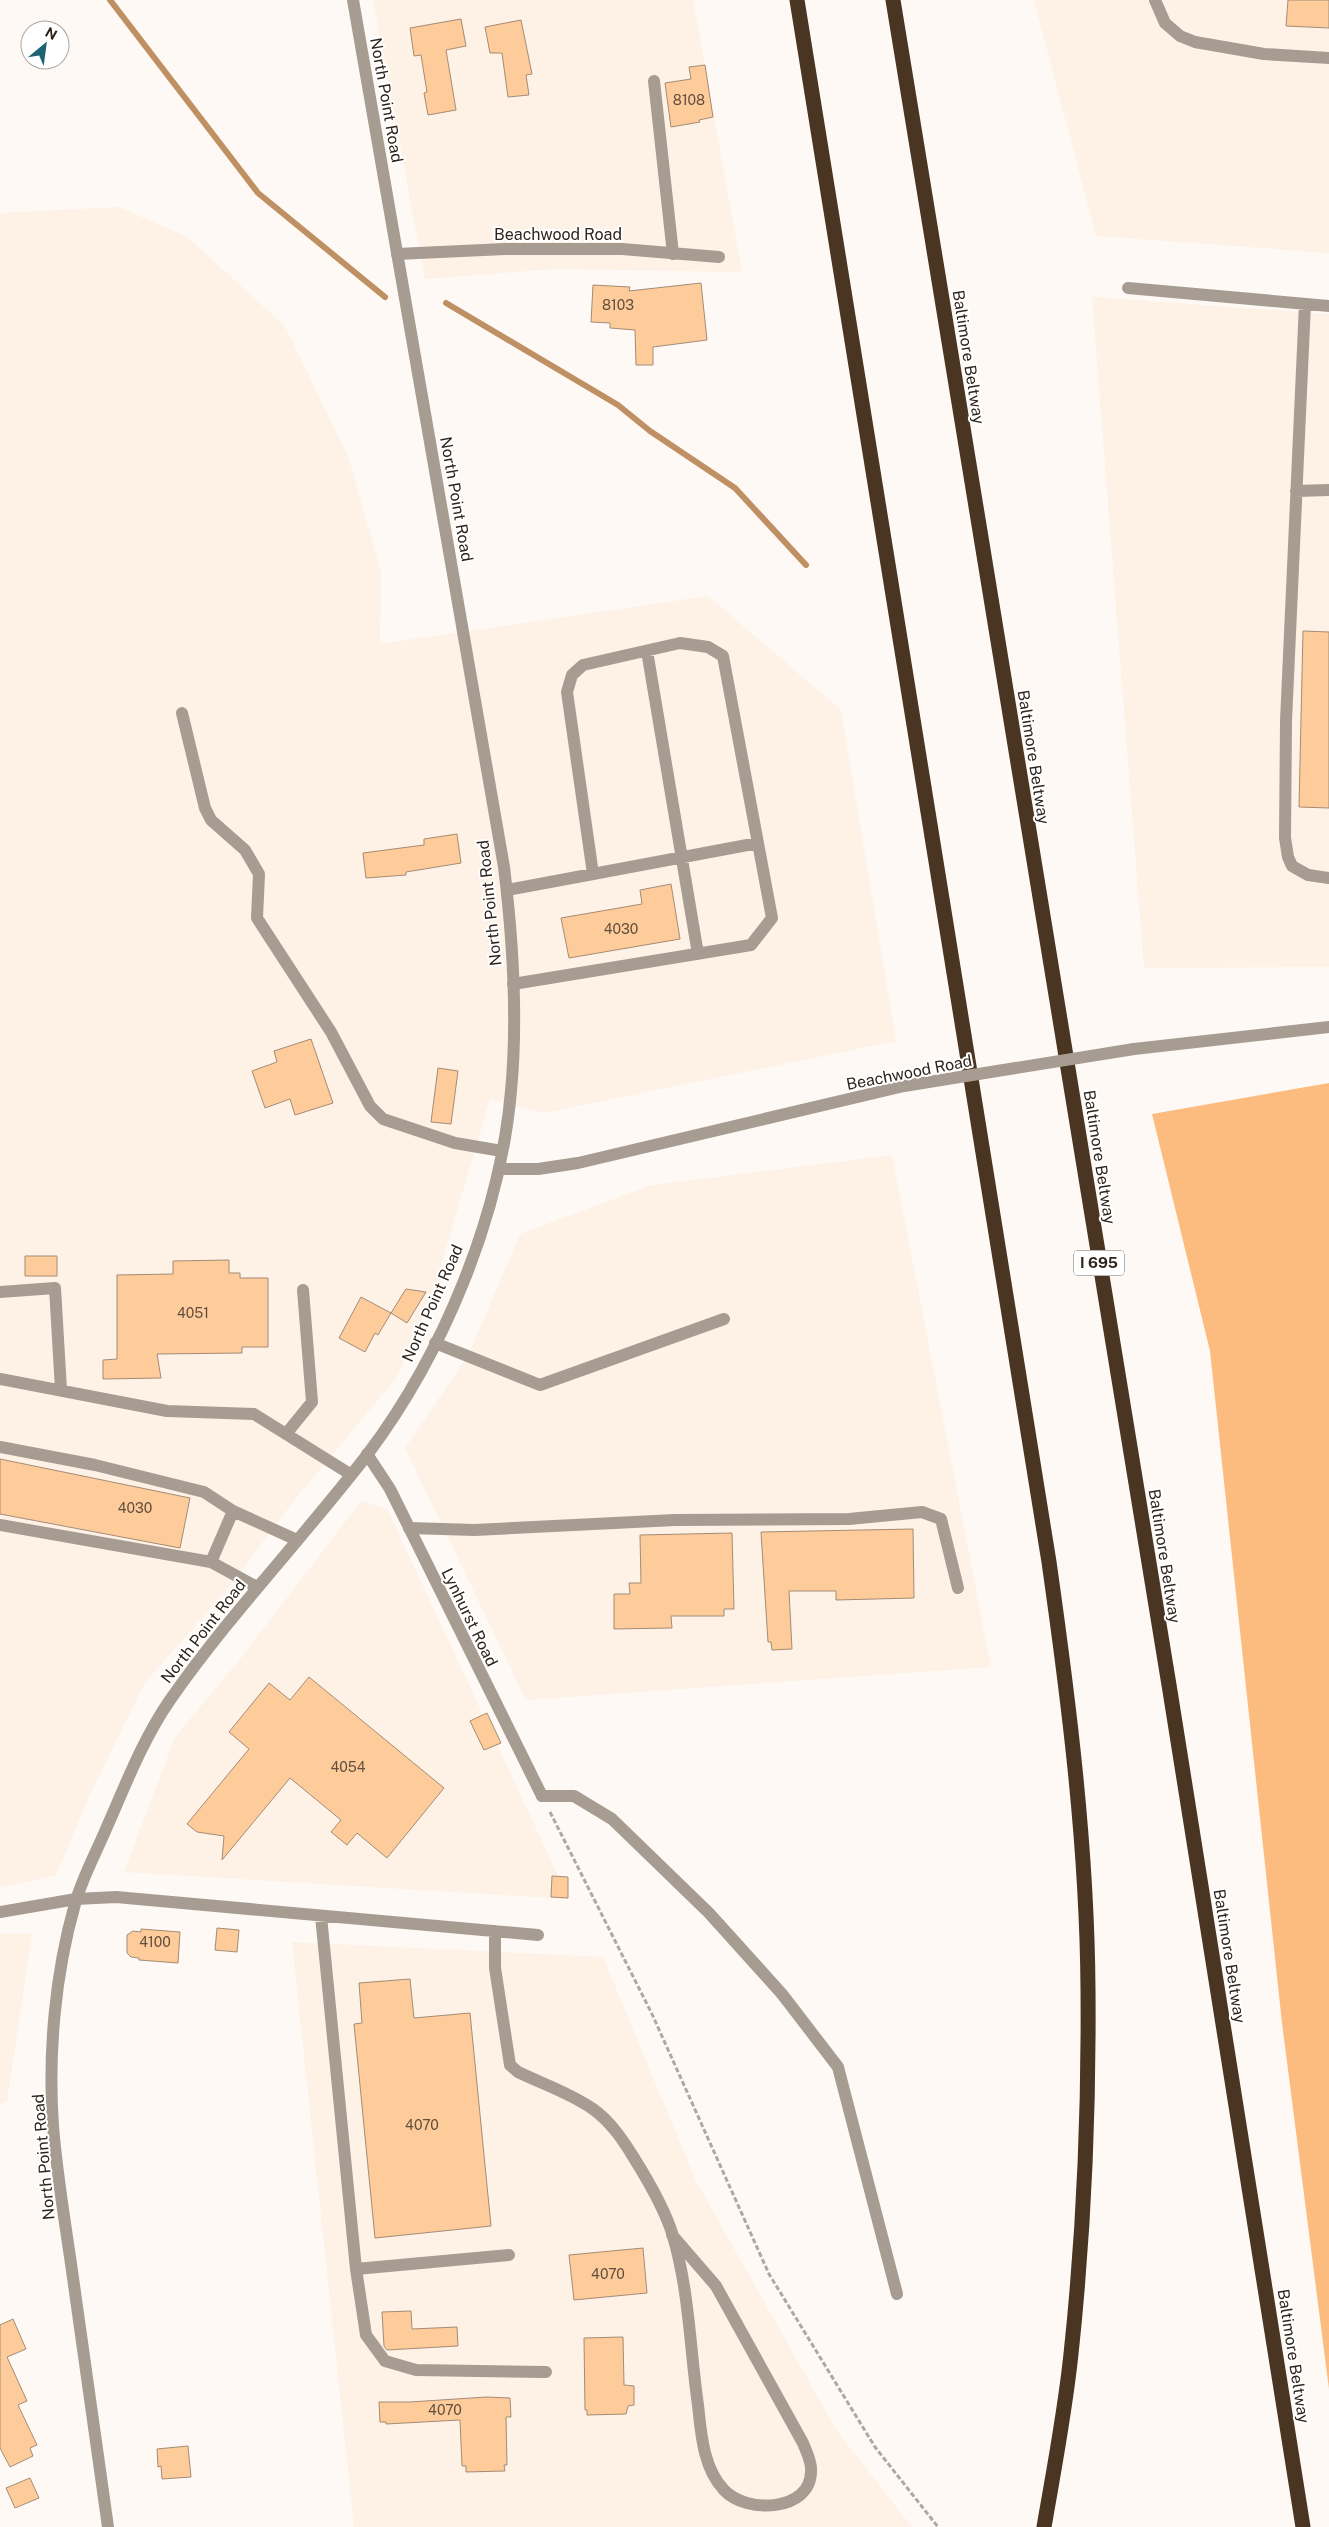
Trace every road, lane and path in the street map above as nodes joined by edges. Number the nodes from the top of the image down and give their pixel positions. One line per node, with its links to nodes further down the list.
1 (353, 0): 7 (street, North Point Road)
2 (797, 0): 57 (highway)
3 (893, 0): 58 (highway, Baltimore Beltway / I 695)
4 (1155, 0): 5 (street)
5 (1329, 58)
6 (654, 81): 8 (street)
7 (397, 254): 8 (street, Beachwood Road); 21 (street, North Point Road)
8 (673, 254): 9 (street, Beachwood Road)
9 (719, 257)
10 (1128, 288): 11 (street)
11 (1305, 304): 12 (street); 14 (street)
12 (1329, 306)
13 (1329, 490): 14 (street)
14 (1296, 491): 20 (street)
15 (647, 651): 17 (street); 18 (street); 19 (street)
16 (182, 713): 25 (street)
17 (758, 843): 18 (street); 22 (street)
18 (683, 857): 19 (street); 22 (street)
19 (594, 874): 21 (street)
20 (1329, 878)
21 (507, 890): 23 (street, North Point Road)
22 (698, 954): 23 (street)
23 (514, 984): 25 (street, North Point Road)
24 (1329, 1027): 26 (street, Beachwood Road, bridge)
25 (502, 1151): 26 (street, North Point Road)
26 (499, 1169): 30 (street, North Point Road)
27 (303, 1290): 33 (street)
28 (0, 1292): 32 (street)
29 (724, 1319): 30 (street)
30 (434, 1343): 35 (street, North Point Road)
31 (0, 1379): 32 (street)
32 (61, 1390): 33 (street)
33 (286, 1434): 36 (street)
34 (0, 1447): 37 (street)
35 (367, 1454): 36 (street, North Point Road); 39 (street, Lynhurst Road)
36 (350, 1474): 40 (street, North Point Road)
37 (233, 1511): 40 (street); 41 (street)
38 (0, 1525): 41 (street)
39 (409, 1528): 43 (street); 44 (street, Lynhurst Road)
40 (296, 1540): 42 (street, North Point Road)
41 (212, 1562): 42 (street)
42 (257, 1588): 45 (street, North Point Road)
43 (958, 1588)
44 (542, 1796): 53 (street); 56 (path)
45 (76, 1899): 46 (street); 47 (street); 55 (street, North Point Road)
46 (0, 1912)
47 (321, 1916): 48 (street); 52 (street)
48 (495, 1931): 49 (street); 50 (street)
49 (538, 1935)
50 (672, 2235): 50 (street)
51 (509, 2254): 52 (street)
52 (356, 2269): 54 (street)
53 (897, 2294)
54 (546, 2372)
55 (108, 2527)
56 (938, 2527)
57 (1044, 2527)
58 (1302, 2527)

